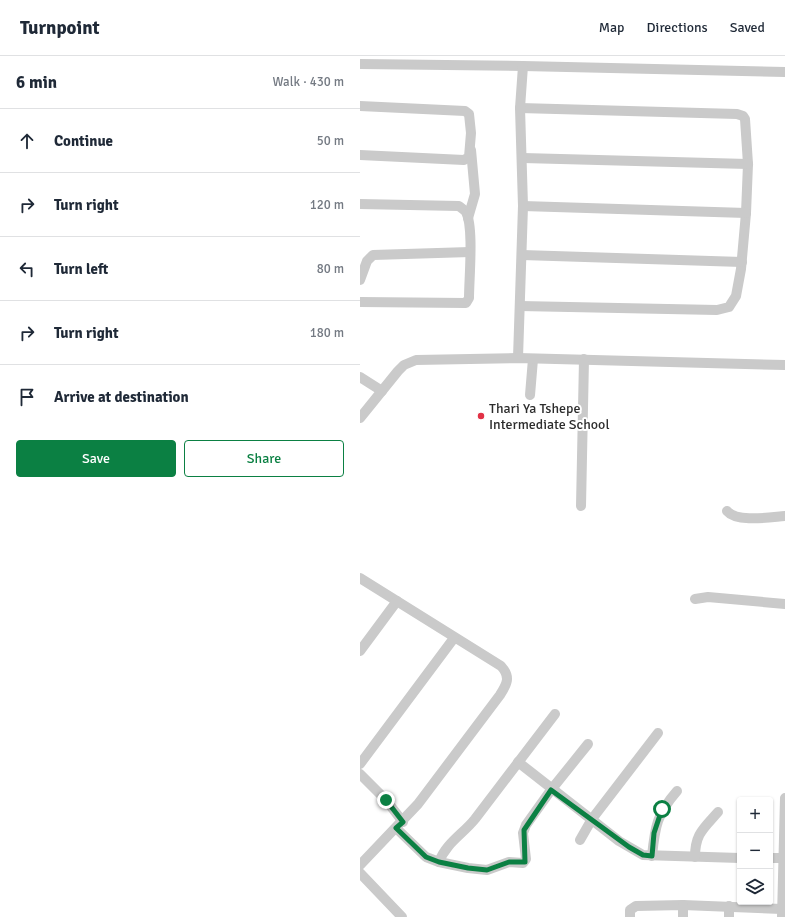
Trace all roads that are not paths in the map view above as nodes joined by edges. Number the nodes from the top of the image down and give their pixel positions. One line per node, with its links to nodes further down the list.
1 (360, 64): 2 (street)
2 (523, 66): 3 (street); 5 (street)
3 (785, 72)
4 (360, 106): 6 (street)
5 (520, 108): 8 (street); 9 (street)
6 (471, 148): 7 (street); 13 (street)
7 (360, 155)
8 (523, 158): 9 (street); 11 (street)
9 (748, 164): 12 (street)
10 (360, 204): 13 (street)
11 (523, 206): 12 (street); 15 (street)
12 (746, 213): 16 (street)
13 (468, 218): 14 (street)
14 (470, 252): 17 (street); 18 (street)
15 (522, 255): 16 (street); 19 (street)
16 (742, 262): 19 (street)
17 (360, 280)
18 (360, 302)
19 (520, 306): 20 (street)
20 (518, 358): 21 (street); 25 (street)
21 (533, 359): 22 (street); 26 (street)
22 (584, 360): 23 (street); 28 (street)
23 (785, 365)
24 (360, 377): 25 (street)
25 (382, 390): 27 (street)
26 (530, 395)
27 (360, 418)
28 (581, 506)
29 (727, 511): 30 (street)
30 (785, 516)
31 (360, 578): 33 (street)
32 (695, 599): 34 (street)
33 (397, 601): 35 (street); 36 (street)
34 (785, 604)
35 (454, 638): 41 (street); 48 (street)
36 (360, 651)
37 (555, 714): 40 (street)
38 (658, 733): 47 (street)
39 (588, 744): 43 (street)
40 (518, 762): 43 (street); 55 (street)
41 (360, 764)
42 (360, 774): 48 (street)
43 (551, 790): 47 (street); 55 (street)
44 (677, 791): 50 (street)
45 (785, 798): 54 (street)
46 (718, 812): 51 (street)
47 (592, 819): 49 (street); 50 (street)
48 (400, 825): 55 (street); 56 (street)
49 (580, 840)
50 (652, 856): 51 (street)
51 (695, 857): 52 (street)
52 (737, 858)
53 (773, 858): 54 (street)
54 (784, 858): 60 (street)
55 (439, 862)
56 (360, 864)
57 (360, 873): 61 (street)
58 (683, 905): 59 (street); 62 (street); 63 (street)
59 (729, 906): 60 (street); 64 (street)
60 (782, 913)
61 (402, 917)
62 (630, 917)
63 (683, 917)
64 (729, 917)

